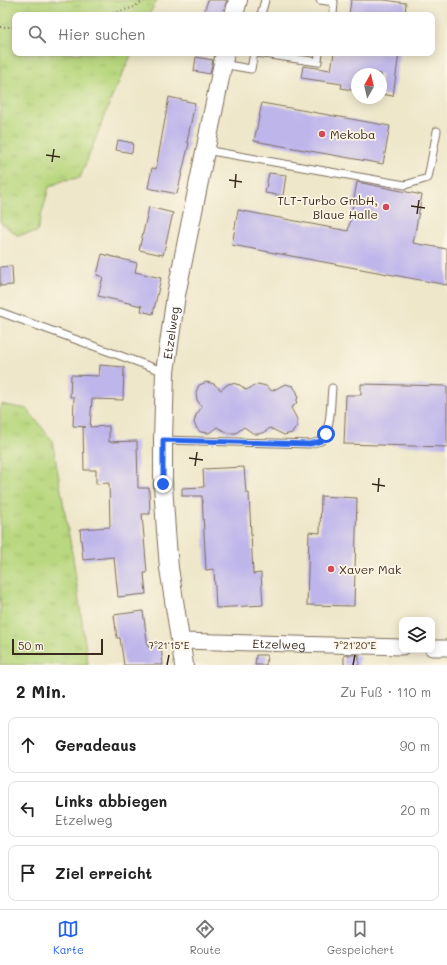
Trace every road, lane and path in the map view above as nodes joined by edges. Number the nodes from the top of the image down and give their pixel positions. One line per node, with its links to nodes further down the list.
1 (145, 0): 5 (path)
2 (238, 0): 6 (street)
3 (265, 0): 7 (lane)
4 (320, 0): 8 (lane)
5 (117, 12)
6 (235, 12)
7 (262, 12)
8 (332, 12)
9 (0, 27): 10 (path)
10 (12, 27)
11 (254, 56): 14 (lane)
12 (276, 56): 13 (lane)
13 (319, 56)
14 (224, 59): 16 (street, Etzelweg)
15 (437, 131): 16 (lane)
16 (205, 150): 18 (street, Etzelweg)
17 (0, 312): 18 (lane)
18 (165, 372): 20 (street, Etzelweg)
19 (332, 388): 20 (lane)
20 (163, 440): 21 (street, Etzelweg)
21 (181, 641): 22 (street, Etzelweg); 25 (street, Etzelweg)
22 (399, 647)
23 (435, 648): 24 (street)
24 (447, 648)
25 (184, 665)

